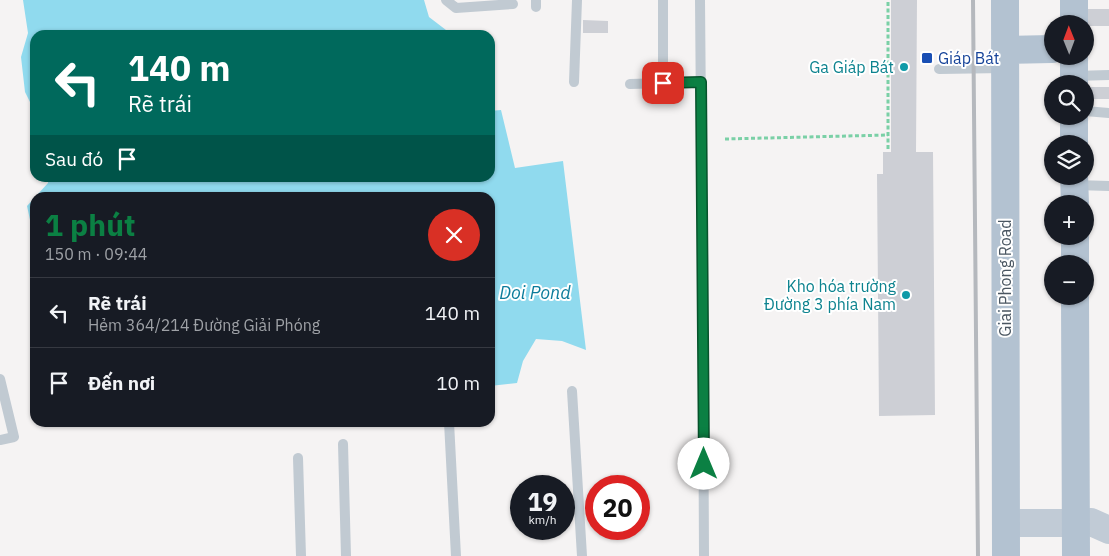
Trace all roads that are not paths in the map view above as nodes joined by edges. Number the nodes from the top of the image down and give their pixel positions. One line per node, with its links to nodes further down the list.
1 (446, 0): 7 (lane)
2 (577, 0): 14 (lane)
3 (662, 0): 16 (lane)
4 (700, 0): 15 (lane)
5 (1004, 0): 10 (main road, Giai Phong Road)
6 (1074, 0): 8 (main road)
7 (513, 4)
8 (1074, 15)
9 (1044, 51): 10 (main road)
10 (1005, 59): 11 (lane); 30 (main road, Giai Phong Road)
11 (938, 69)
12 (1074, 72): 13 (lane)
13 (1109, 75)
14 (574, 82)
15 (701, 82): 16 (lane); 37 (lane)
16 (663, 83): 17 (lane)
17 (630, 84)
18 (1094, 112): 19 (lane)
19 (1109, 113)
20 (1109, 186): 21 (lane)
21 (1075, 188)
22 (1075, 305): 29 (main road)
23 (0, 379): 26 (lane)
24 (572, 391): 36 (lane)
25 (449, 427): 35 (lane)
26 (0, 440)
27 (343, 444): 34 (lane)
28 (298, 458): 33 (lane)
29 (1076, 523): 30 (main road); 31 (main road); 32 (main road); 39 (main road)
30 (1006, 524): 38 (main road, Giai Phong Road)
31 (1109, 530)
32 (1109, 542)
33 (302, 556)
34 (346, 556)
35 (456, 556)
36 (582, 556)
37 (704, 556)
38 (1006, 556)
39 (1076, 556)

